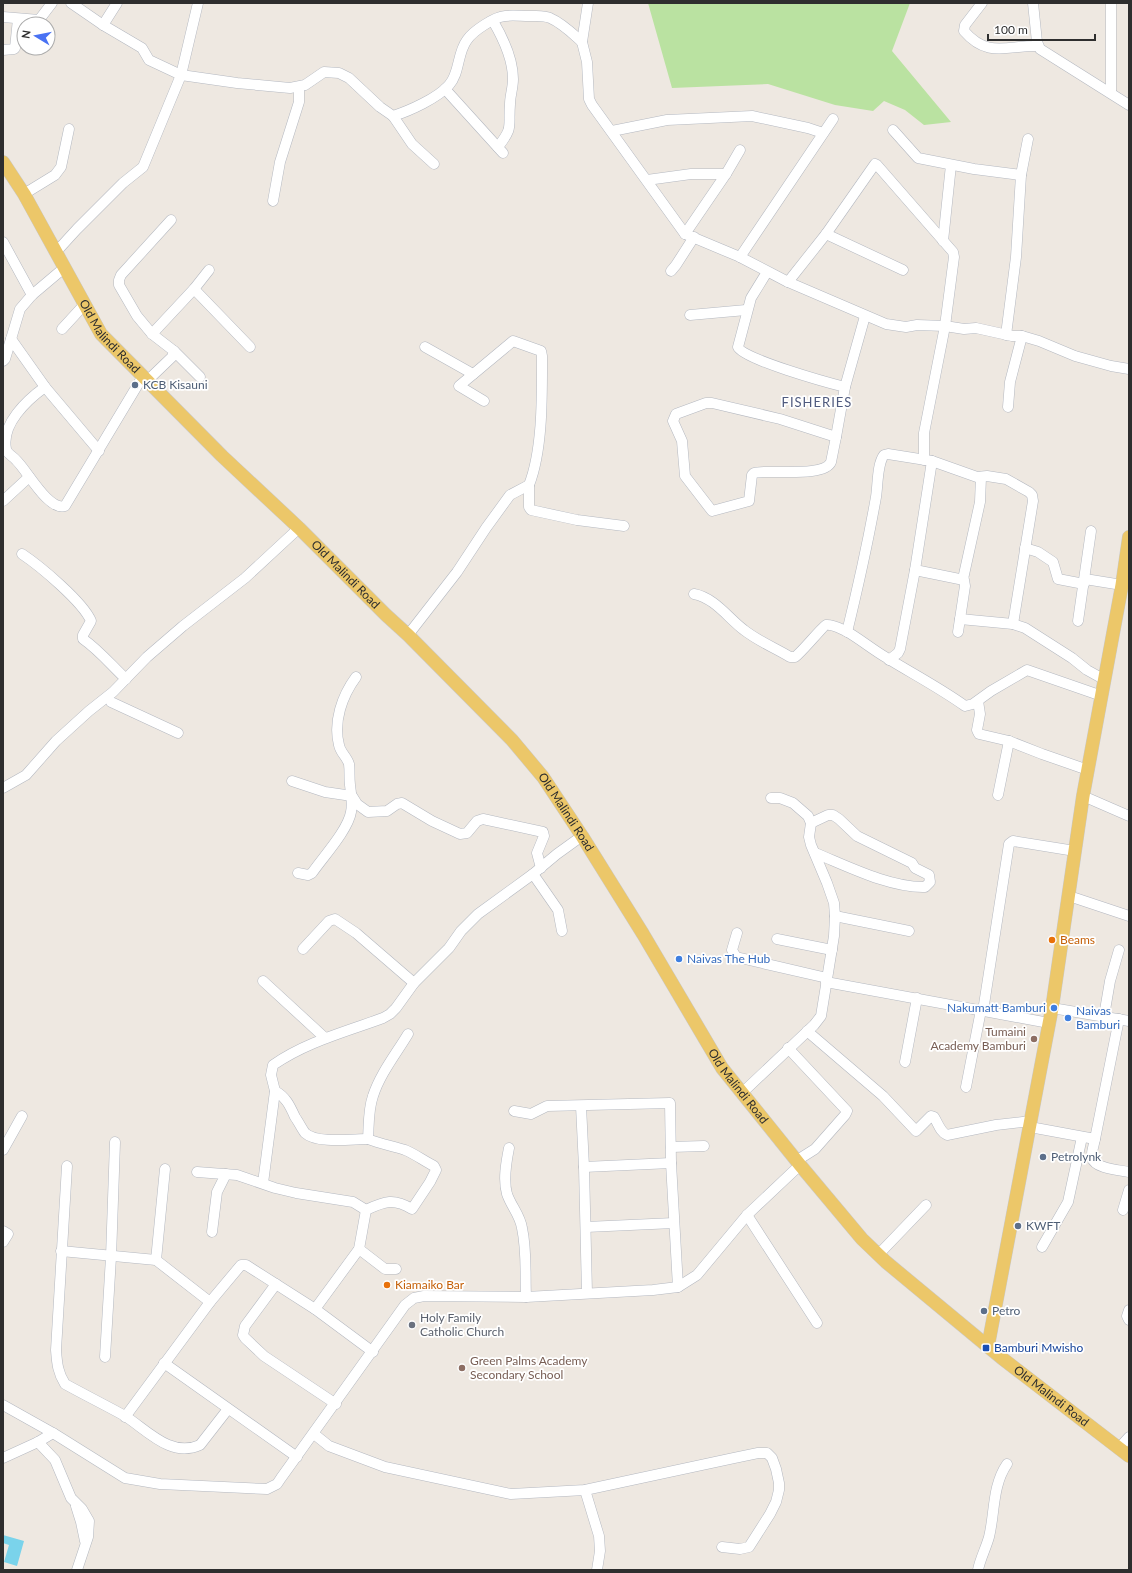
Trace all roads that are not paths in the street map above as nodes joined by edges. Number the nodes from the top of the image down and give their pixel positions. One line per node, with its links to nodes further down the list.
1 (52, 3): 9 (street)
2 (71, 3): 13 (street)
3 (117, 3): 13 (street)
4 (198, 3): 18 (street)
5 (588, 3): 15 (street)
6 (982, 3): 16 (street)
7 (1033, 3): 16 (street)
8 (1111, 3): 21 (street)
9 (42, 16)
10 (3, 17): 11 (street)
11 (16, 19)
12 (493, 21): 15 (street); 20 (street); 20 (street)
13 (103, 25): 18 (street)
14 (16, 38): 17 (street)
15 (582, 42): 27 (street)
16 (1038, 46): 21 (street)
17 (3, 50)
18 (181, 75): 19 (street); 44 (street)
19 (299, 87): 23 (street); 38 (street)
20 (445, 89): 23 (street)
21 (1111, 93): 22 (street)
22 (1129, 105)
23 (393, 116): 32 (street)
24 (833, 119): 28 (street)
25 (69, 129): 37 (street)
26 (893, 130): 33 (street)
27 (612, 131): 28 (street); 36 (street)
28 (823, 134): 45 (street)
29 (1028, 139): 35 (street)
30 (740, 150): 34 (street)
31 (3, 162): 37 (main road, Old Malindi Road)
32 (434, 164)
33 (951, 165): 35 (street); 42 (street)
34 (726, 174): 36 (street); 41 (street)
35 (1021, 175): 61 (street)
36 (647, 180): 41 (street)
37 (24, 194): 44 (main road, Old Malindi Road)
38 (273, 201)
39 (171, 220): 60 (street)
40 (826, 234): 42 (street); 48 (street); 51 (street)
41 (689, 235): 45 (street); 49 (street)
42 (943, 240): 58 (street)
43 (3, 242): 53 (street)
44 (56, 252): 46 (main road, Old Malindi Road)
45 (740, 258): 50 (street)
46 (64, 268): 53 (street); 54 (main road, Old Malindi Road)
47 (209, 270): 52 (street)
48 (903, 270)
49 (671, 271)
50 (767, 272): 51 (street); 55 (street)
51 (788, 282): 57 (street)
52 (194, 289): 60 (street); 64 (street)
53 (32, 295): 63 (street)
54 (84, 305): 59 (street); 71 (main road, Old Malindi Road)
55 (746, 310): 56 (street); 73 (street)
56 (690, 315)
57 (865, 316): 58 (street); 73 (street)
58 (945, 326): 61 (street); 80 (street)
59 (62, 329)
60 (152, 334): 66 (street)
61 (1006, 335): 62 (street)
62 (1022, 336): 68 (street); 75 (street)
63 (11, 339): 67 (street); 72 (street)
64 (250, 347)
65 (425, 347): 69 (street)
66 (174, 350): 70 (street); 71 (street)
67 (3, 361)
68 (1129, 369)
69 (473, 374): 74 (street); 83 (street)
70 (200, 376)
71 (145, 378): 79 (street); 86 (main road, Old Malindi Road)
72 (45, 387): 76 (street); 79 (street)
73 (845, 387): 77 (street)
74 (484, 401)
75 (1008, 407)
76 (5, 430): 78 (street)
77 (836, 437): 77 (street)
78 (4, 448): 81 (street)
79 (99, 451): 81 (street)
80 (928, 460): 82 (street); 91 (street); 99 (street)
81 (28, 477): 84 (street)
82 (981, 477): 89 (street); 92 (street)
83 (529, 485): 85 (street); 101 (street)
84 (3, 501)
85 (624, 526)
86 (299, 528): 101 (main road, Old Malindi Road); 104 (street)
87 (1091, 531): 93 (street)
88 (1129, 537): 94 (main road)
89 (1025, 548): 93 (street); 98 (street)
90 (22, 554): 104 (street)
91 (915, 570): 92 (street); 102 (street)
92 (963, 579): 96 (street)
93 (1084, 581): 94 (street); 97 (street)
94 (1122, 585): 105 (main road)
95 (694, 594): 99 (street)
96 (960, 619): 98 (street); 100 (street)
97 (1078, 621)
98 (1013, 624): 105 (street)
99 (846, 632): 102 (street)
100 (958, 632)
101 (408, 635): 120 (main road, Old Malindi Road)
102 (889, 660): 107 (street)
103 (356, 677): 115 (street)
104 (126, 679): 113 (street)
105 (1105, 680): 106 (main road)
106 (1102, 696): 107 (street); 111 (main road)
107 (978, 701): 110 (street)
108 (111, 702): 109 (street)
109 (178, 734)
110 (1009, 741): 111 (street); 114 (street)
111 (1088, 770): 116 (main road)
112 (292, 780): 115 (street)
113 (3, 788)
114 (998, 795)
115 (352, 796): 123 (street); 124 (street)
116 (1083, 796): 118 (street); 121 (main road)
117 (771, 798): 119 (street)
118 (1129, 816)
119 (811, 822): 122 (street); 122 (street)
120 (582, 836): 123 (street); 151 (main road, Old Malindi Road)
121 (1075, 851): 125 (main road); 140 (street)
122 (815, 853): 126 (street)
123 (537, 871): 128 (street); 137 (street)
124 (298, 873)
125 (1069, 896): 127 (street); 139 (main road)
126 (835, 916): 129 (street); 133 (street)
127 (1129, 916)
128 (562, 931)
129 (909, 931)
130 (737, 933): 135 (street)
131 (777, 940): 133 (street)
132 (303, 949): 137 (street)
133 (832, 950): 135 (street)
134 (1119, 950): 141 (street)
135 (826, 980): 138 (street); 144 (street)
136 (263, 981): 146 (street)
137 (414, 983): 146 (street)
138 (917, 998): 140 (street); 148 (street)
139 (1052, 1008): 141 (street); 143 (main road)
140 (982, 1010): 143 (street); 149 (street)
141 (1104, 1016): 142 (street)
142 (1124, 1020): 158 (street)
143 (1049, 1023): 155 (main road)
144 (807, 1031): 147 (street); 155 (street)
145 (408, 1034): 157 (street)
146 (325, 1038): 150 (street)
147 (788, 1048): 151 (street); 165 (street)
148 (905, 1062)
149 (966, 1087)
150 (275, 1091): 157 (street); 172 (street)
151 (742, 1093): 165 (main road, Old Malindi Road)
152 (581, 1106): 153 (street); 161 (street); 167 (street)
153 (514, 1111)
154 (22, 1116): 163 (street)
155 (1030, 1124): 156 (street); 199 (main road)
156 (1082, 1137): 158 (street); 183 (street)
157 (368, 1139): 175 (street)
158 (1094, 1139): 170 (street)
159 (115, 1142): 187 (street)
160 (704, 1146): 161 (street)
161 (671, 1147): 164 (street)
162 (509, 1148): 193 (street)
163 (3, 1150)
164 (671, 1163): 167 (street); 178 (street)
165 (798, 1163): 177 (street); 186 (main road, Old Malindi Road)
166 (67, 1166): 185 (street)
167 (584, 1167): 179 (street)
168 (164, 1169): 188 (street)
169 (197, 1172): 171 (street)
170 (1129, 1172)
171 (226, 1174): 172 (street); 181 (street)
172 (263, 1183): 175 (street)
173 (1129, 1190): 176 (street)
174 (926, 1205): 186 (street)
175 (366, 1210): 184 (street)
176 (1123, 1210)
177 (747, 1215): 191 (street); 198 (street)
178 (674, 1223): 179 (street); 191 (street)
179 (586, 1227): 192 (street)
180 (3, 1231): 182 (street)
181 (212, 1232)
182 (3, 1242)
183 (1042, 1247)
184 (359, 1249): 189 (street); 195 (street)
185 (61, 1251): 187 (street); 206 (street)
186 (878, 1255): 199 (main road, Old Malindi Road)
187 (111, 1257): 188 (street); 201 (street)
188 (156, 1260): 194 (street)
189 (396, 1270)
190 (276, 1284): 194 (street); 195 (street); 203 (street)
191 (678, 1287): 192 (street)
192 (587, 1293): 193 (street)
193 (526, 1296): 200 (street)
194 (210, 1302): 202 (street)
195 (315, 1309): 200 (street)
196 (1129, 1310): 197 (street)
197 (1129, 1320)
198 (817, 1323)
199 (988, 1346): 211 (main road, Old Malindi Road)
200 (373, 1352): 203 (street)
201 (105, 1356)
202 (164, 1364): 205 (street); 206 (street)
203 (336, 1404): 208 (street)
204 (3, 1405): 207 (street)
205 (228, 1409): 206 (street); 212 (street)
206 (125, 1417)
207 (53, 1432): 210 (street); 212 (street)
208 (314, 1434): 212 (street); 215 (street)
209 (1129, 1437): 211 (street)
210 (38, 1442): 213 (street); 217 (street)
211 (1124, 1452)
212 (297, 1457)
213 (3, 1458)
214 (1007, 1464): 219 (street)
215 (585, 1490): 216 (street); 218 (street)
216 (722, 1547)
217 (77, 1570)
218 (597, 1570)
219 (978, 1570)

